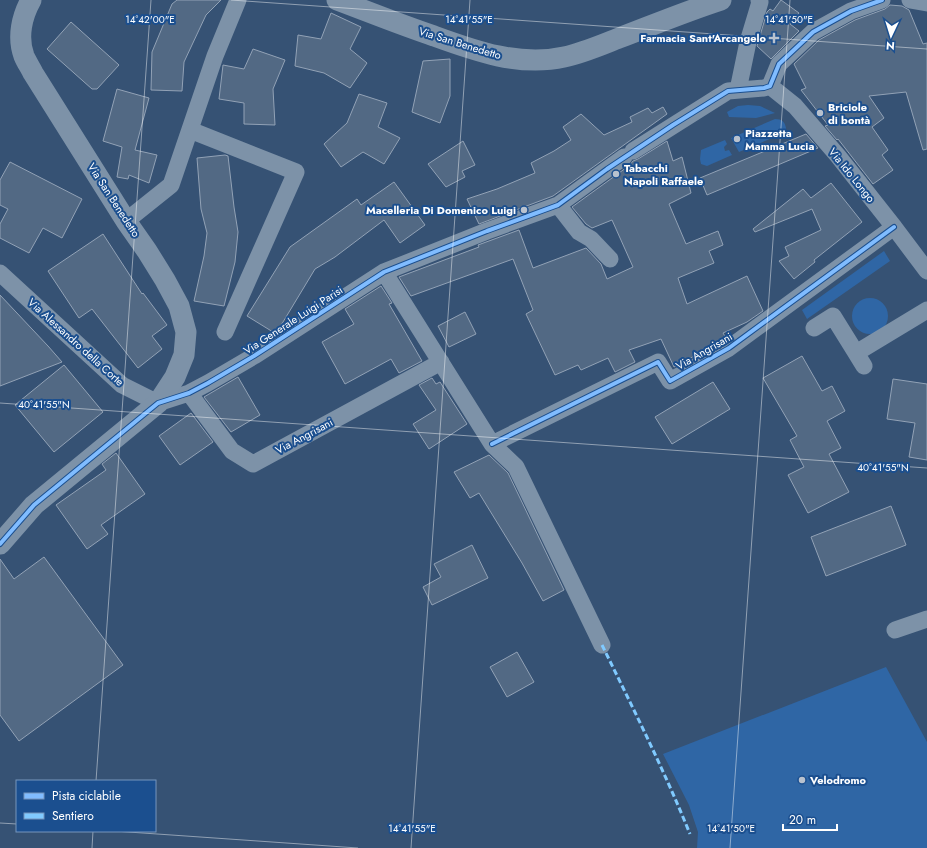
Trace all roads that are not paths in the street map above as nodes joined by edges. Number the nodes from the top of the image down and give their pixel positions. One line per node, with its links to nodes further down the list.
1 (31, 0): 13 (street, Via San Benedetto)
2 (238, 0): 11 (street)
3 (337, 0): 4 (street, Via San Benedetto)
4 (722, 0)
5 (758, 0): 10 (street)
6 (882, 0): 9 (street)
7 (910, 0): 8 (street)
8 (927, 3)
9 (770, 86): 10 (street, Via Generale Luigi Parisi); 14 (street, Via Ido Longo)
10 (738, 90): 12 (street, Via Generale Luigi Parisi)
11 (190, 130): 13 (street); 21 (street)
12 (558, 205): 15 (street); 17 (street, Via Generale Luigi Parisi)
13 (126, 221): 24 (street, Via San Benedetto)
14 (894, 227): 16 (street, Via Ido Longo); 25 (street, Via Angrisani)
15 (610, 259)
16 (927, 271)
17 (384, 272): 22 (street); 23 (street, Via Generale Luigi Parisi)
18 (0, 273): 24 (street, Via Alessandro della Corte)
19 (927, 310): 20 (street)
20 (814, 328)
21 (225, 332)
22 (441, 362): 23 (street, Via Angrisani); 25 (street)
23 (189, 393): 24 (street, Via Generale Luigi Parisi)
24 (158, 403): 26 (street, Via Generale Luigi Parisi)
25 (492, 444): 29 (street)
26 (0, 544)
27 (927, 619): 28 (street)
28 (895, 630)
29 (602, 646)

